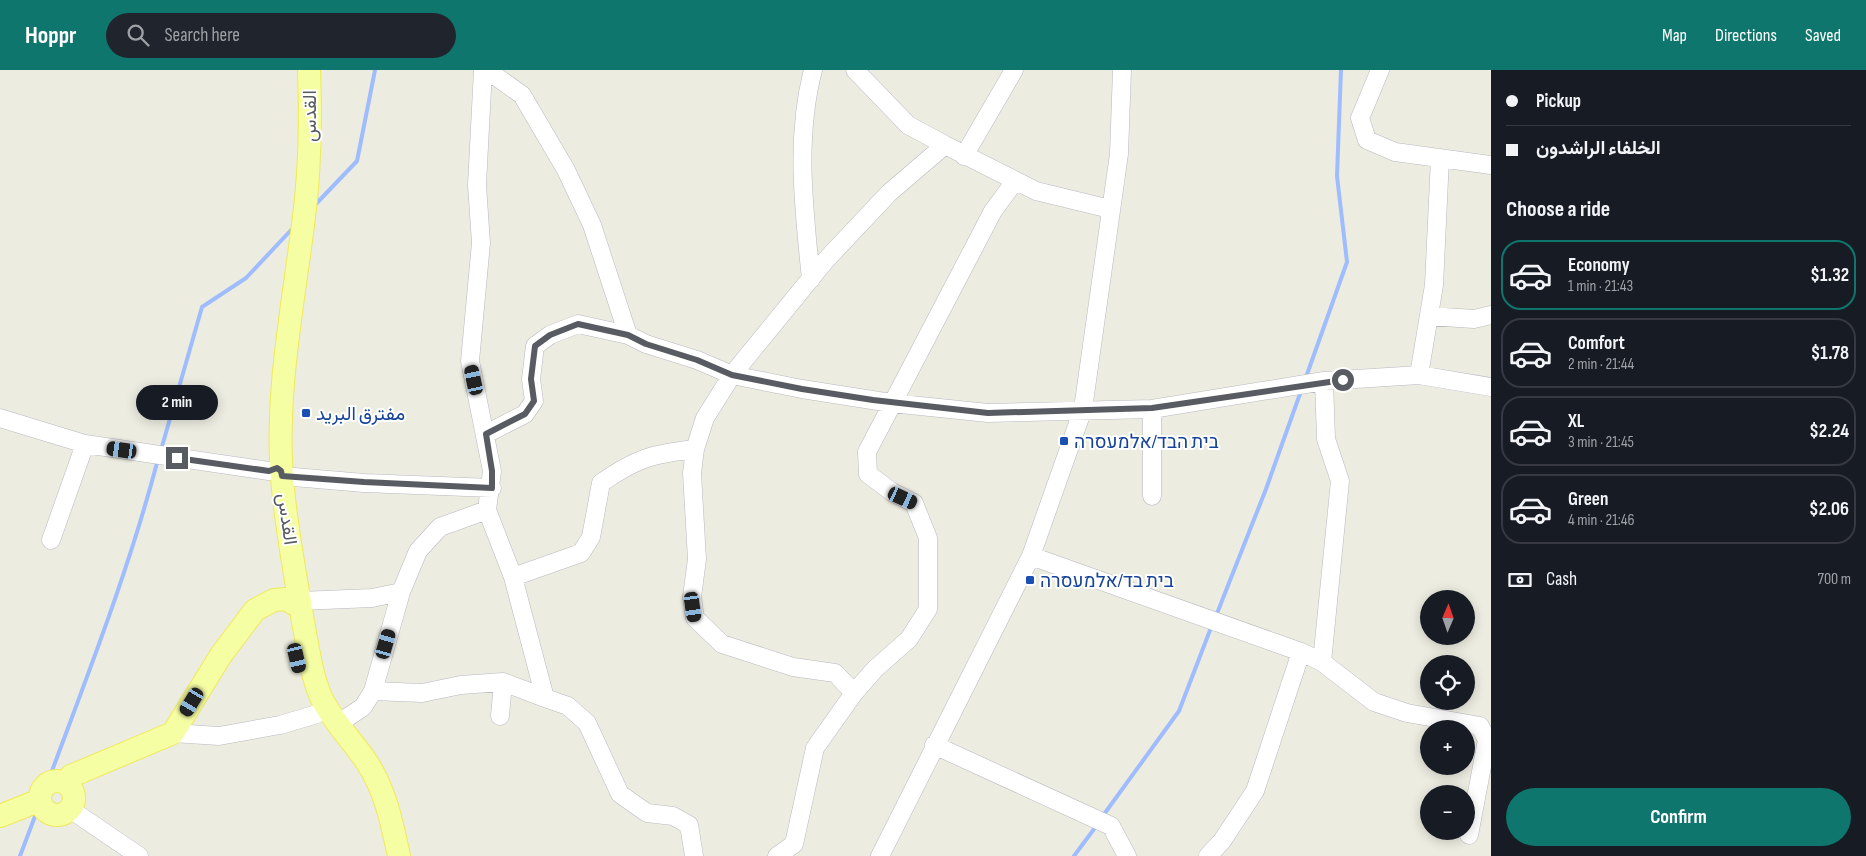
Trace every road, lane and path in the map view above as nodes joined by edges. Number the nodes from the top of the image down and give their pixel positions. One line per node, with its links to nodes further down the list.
1 (294, 70): 31 (main road, القدس)
2 (309, 70): 31 (main road, القدس)
3 (483, 70): 28 (street)
4 (488, 70): 19 (street)
5 (813, 70): 16 (street)
6 (855, 70): 10 (street)
7 (1014, 70): 11 (street)
8 (1122, 70): 15 (street)
9 (1380, 70): 12 (street)
10 (945, 145): 11 (street); 16 (street)
11 (964, 156): 14 (street)
12 (1440, 158): 13 (street); 18 (street)
13 (1491, 165)
14 (1015, 181): 15 (street); 24 (street)
15 (1110, 209): 26 (street)
16 (811, 279): 20 (street)
17 (1491, 315): 18 (street)
18 (1429, 316): 21 (street)
19 (628, 335): 20 (street); 28 (street)
20 (732, 375): 24 (street); 30 (street)
21 (1419, 375): 22 (street); 23 (street)
22 (1324, 381): 25 (street); 41 (street)
23 (1491, 386)
24 (891, 402): 26 (street); 44 (street)
25 (1152, 408): 26 (street); 33 (street)
26 (1083, 409): 36 (street)
27 (0, 418): 29 (street)
28 (486, 434): 32 (street)
29 (85, 444): 31 (street); 35 (street)
30 (695, 449): 37 (street); 44 (street)
31 (278, 473): 32 (street); 39 (main road, القدس)
32 (492, 488): 34 (street)
33 (1152, 496)
34 (487, 510): 37 (street); 38 (street)
35 (51, 540)
36 (1031, 556): 40 (street); 50 (street)
37 (513, 577): 45 (street)
38 (401, 592): 39 (street); 43 (street)
39 (293, 600): 46 (main road, القدس); 48 (main road, القدس); 49 (main road)
40 (1302, 652): 41 (street); 63 (street)
41 (1322, 662): 53 (street)
42 (503, 682): 43 (street); 45 (street); 47 (street)
43 (373, 691): 48 (street)
44 (854, 693): 60 (street)
45 (546, 698): 59 (street)
46 (317, 714): 49 (street); 57 (main road, القدس)
47 (500, 716)
48 (339, 723): 58 (main road, القدس)
49 (173, 733): 51 (main road)
50 (934, 745): 61 (street); 62 (street)
51 (65, 782): 52 (main road); 54 (main road)
52 (40, 800): 54 (main road); 55 (main road)
53 (1475, 802)
54 (70, 809): 56 (street)
55 (2, 813)
56 (140, 856)
57 (386, 856)
58 (399, 856)
59 (694, 856)
60 (777, 856)
61 (880, 856)
62 (1127, 856)
63 (1208, 856)

